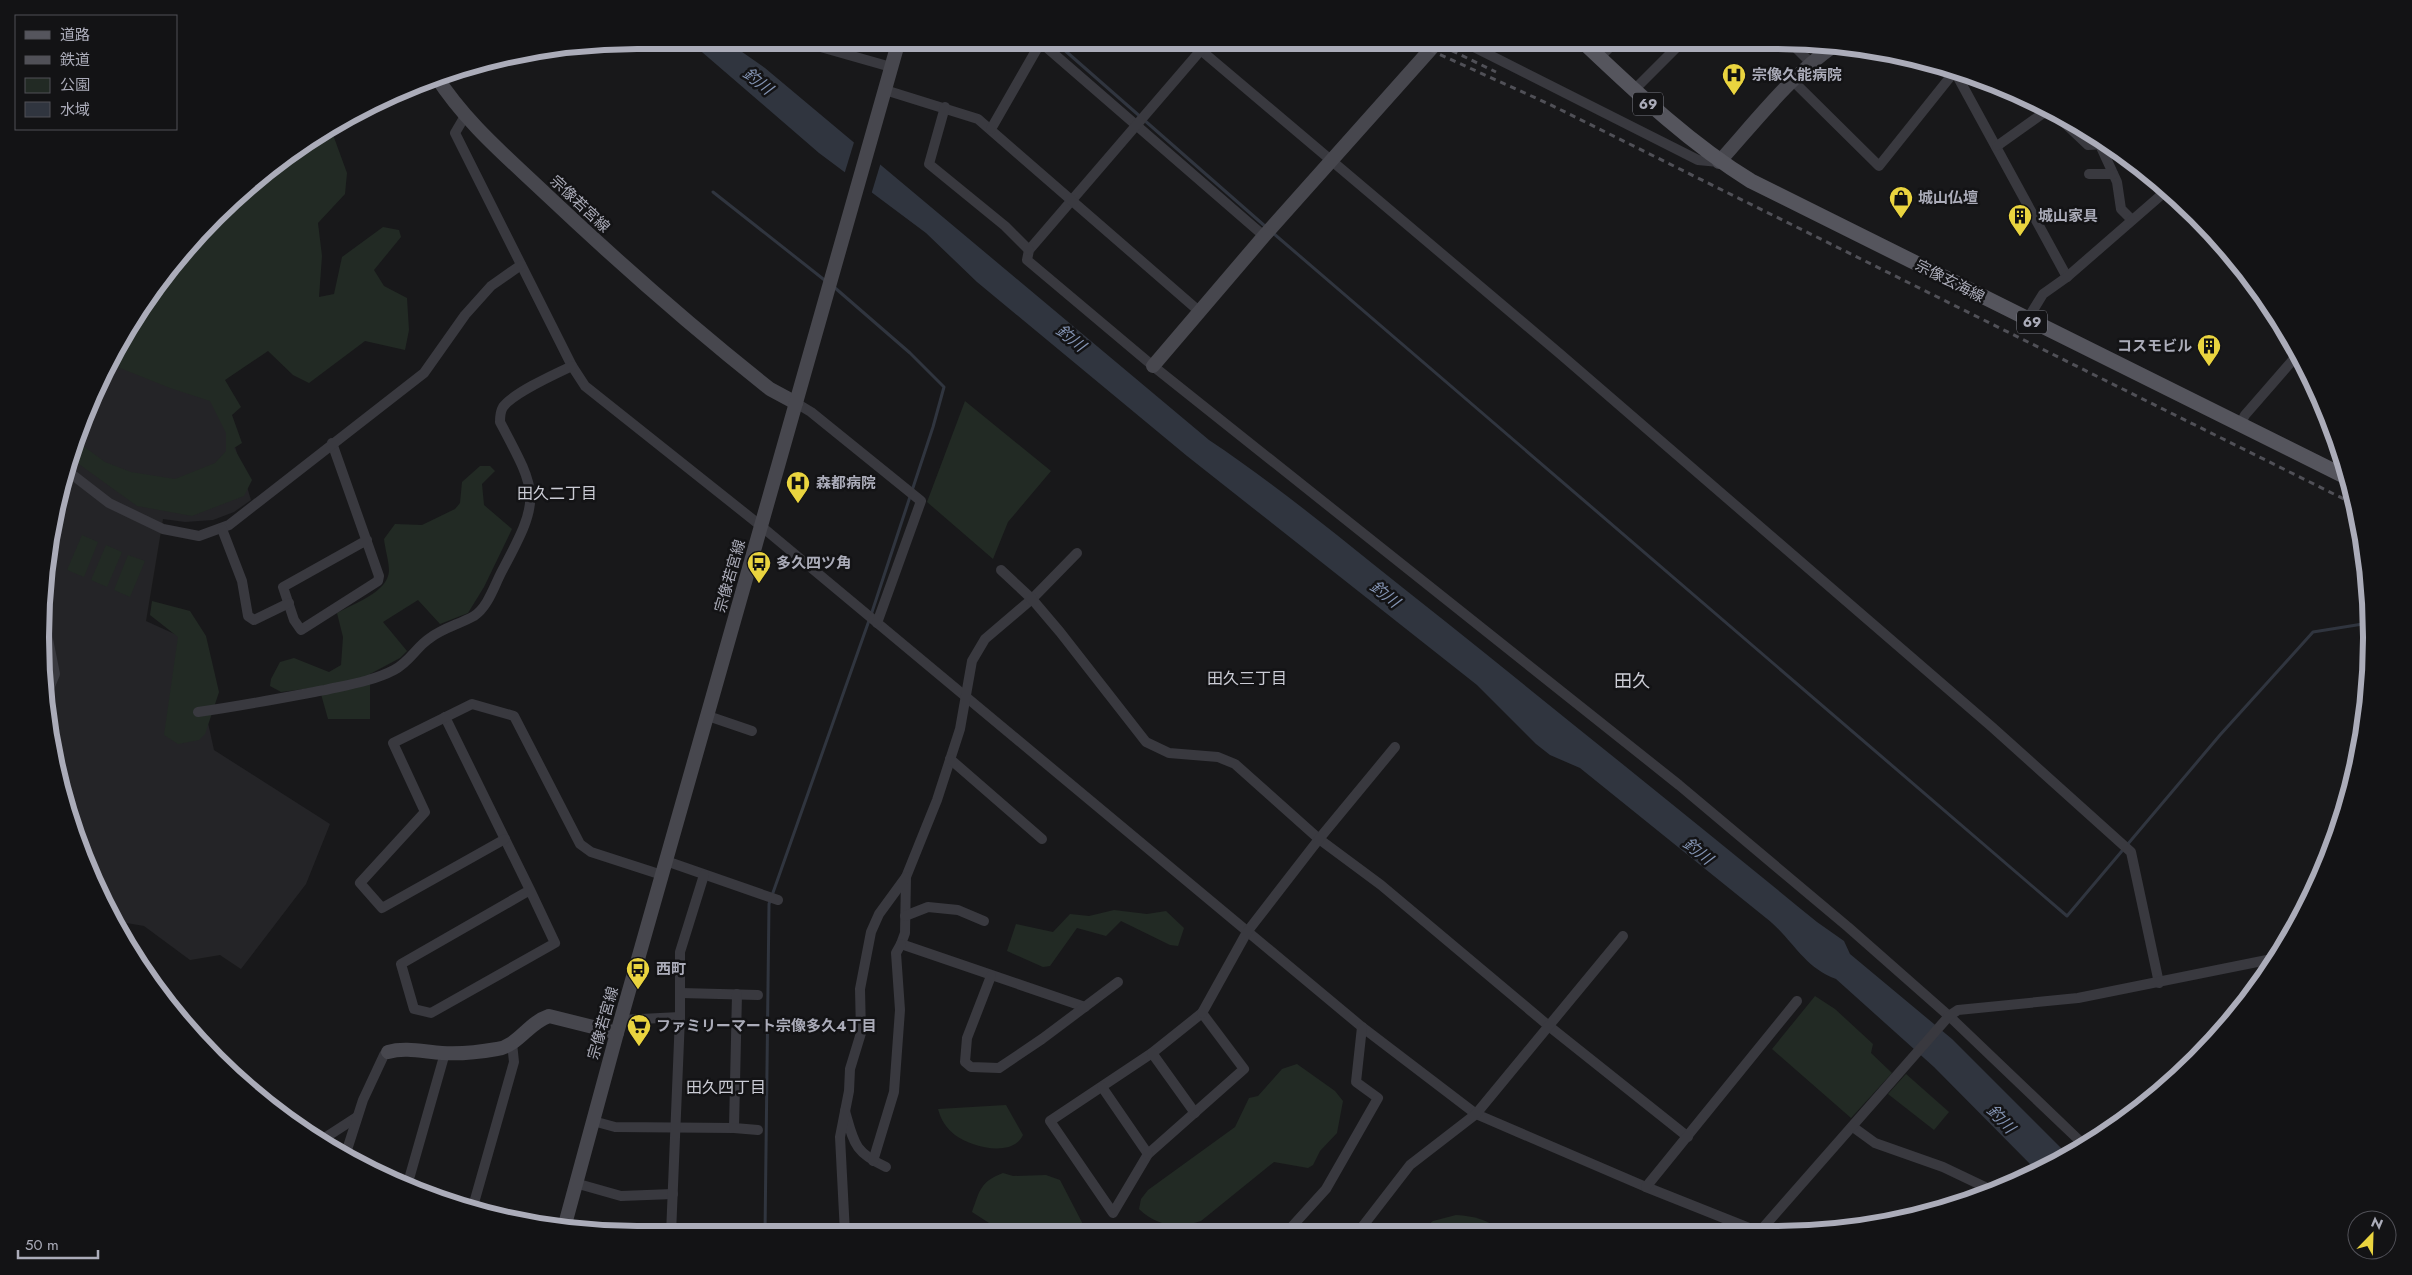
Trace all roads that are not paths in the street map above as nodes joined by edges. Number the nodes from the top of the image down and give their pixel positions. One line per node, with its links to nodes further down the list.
1 (828, 49): 15 (street)
2 (896, 49): 15 (main road)
3 (1036, 49): 26 (street)
4 (1050, 49): 25 (street)
5 (1431, 49): 31 (main road)
6 (1478, 49): 32 (street)
7 (1590, 49): 13 (main road, 宗像玄海線 / 69)
8 (1608, 49): 13 (street)
9 (1675, 49): 21 (street)
10 (1201, 50): 25 (street); 31 (street)
11 (1798, 50): 14 (street)
12 (1826, 51): 14 (main road)
13 (1599, 58): 21 (main road, 宗像玄海線 / 69)
14 (1810, 62): 18 (main road)
15 (891, 67): 20 (main road)
16 (1950, 76): 18 (street)
17 (1960, 79): 29 (street)
18 (1792, 80): 32 (main road)
19 (441, 83): 24 (main road, 宗像若宮線)
20 (885, 90): 22 (street); 47 (main road)
21 (1633, 90): 32 (main road, 宗像玄海線 / 69)
22 (944, 107): 26 (street); 39 (street)
23 (2043, 114): 29 (street)
24 (465, 116): 40 (street); 47 (main road, 宗像若宮線)
25 (1136, 126): 36 (street); 38 (street)
26 (991, 129): 36 (street)
27 (2072, 130): 28 (street)
28 (2097, 145)
29 (1997, 146): 41 (street)
30 (2106, 151): 34 (street)
31 (1332, 159): 38 (main road); 85 (street)
32 (1719, 162): 43 (main road, 宗像玄海線 / 69)
33 (2089, 174): 34 (street)
34 (2114, 174): 37 (street)
35 (2162, 194): 37 (street)
36 (1072, 200): 39 (street); 42 (street)
37 (2132, 220): 41 (street)
38 (1264, 236): 42 (main road)
39 (1029, 250): 46 (street)
40 (521, 265): 45 (street); 49 (street)
41 (2067, 277): 43 (street)
42 (1200, 312): 46 (main road)
43 (2027, 320): 48 (main road, 宗像玄海線 / 69)
44 (2293, 359): 48 (street)
45 (572, 366): 52 (street); 63 (street)
46 (1153, 366): 93 (street)
47 (796, 403): 52 (main road, 宗像若宮線); 59 (street)
48 (2240, 424): 50 (main road, 宗像玄海線 / 69)
49 (332, 443): 53 (street); 54 (street)
50 (2340, 474)
51 (72, 475): 53 (street)
52 (761, 526): 59 (street); 64 (main road, 宗像若宮線)
53 (222, 529): 58 (street)
54 (367, 540): 58 (street); 58 (street)
55 (1078, 553): 57 (street)
56 (1001, 570): 57 (street)
57 (1032, 599): 62 (street); 71 (street)
58 (288, 603)
59 (877, 623): 62 (street)
60 (49, 645): 61 (street)
61 (51, 684)
62 (965, 698): 68 (street); 79 (street)
63 (198, 712)
64 (708, 716): 66 (street); 72 (main road, 宗像若宮線)
65 (445, 717): 69 (street); 69 (street); 72 (street)
66 (752, 730)
67 (1395, 747): 71 (street)
68 (950, 759): 70 (street); 74 (street)
69 (505, 839): 75 (street)
70 (1042, 839)
71 (1319, 839): 79 (street); 95 (street)
72 (664, 868): 73 (street); 94 (main road, 宗像若宮線)
73 (704, 875): 76 (street); 86 (street)
74 (906, 877): 77 (street); 102 (street)
75 (530, 890): 75 (street)
76 (778, 900)
77 (905, 916): 78 (street); 81 (street)
78 (984, 921)
79 (1246, 932): 91 (street); 96 (street)
80 (1623, 936): 95 (street)
81 (901, 944): 83 (street); 116 (street)
82 (2267, 960): 85 (street)
83 (991, 976): 90 (street); 90 (street)
84 (1118, 982): 90 (street)
85 (2159, 983): 93 (street)
86 (681, 993): 87 (street); 92 (street)
87 (736, 994): 88 (street); 109 (street)
88 (758, 995)
89 (1797, 1001): 112 (street)
90 (1085, 1007)
91 (1202, 1013): 100 (street); 103 (street)
92 (680, 1018): 94 (street); 108 (street)
93 (1948, 1018): 107 (street); 113 (street)
94 (619, 1026): 97 (main road); 106 (main road, 宗像若宮線)
95 (1550, 1026): 104 (street); 112 (street)
96 (1362, 1027): 104 (street); 127 (street)
97 (512, 1044): 99 (main road); 123 (street)
98 (388, 1052): 99 (main road); 105 (street)
99 (445, 1053): 118 (street)
100 (1152, 1053): 101 (street); 103 (street)
101 (1102, 1087): 115 (street); 115 (street)
102 (844, 1110): 116 (street); 126 (street)
103 (1195, 1113): 115 (street)
104 (1476, 1114): 120 (street); 128 (street)
105 (357, 1117): 111 (street); 114 (street)
106 (593, 1121): 108 (street); 119 (main road, 宗像若宮線)
107 (1853, 1127): 121 (street); 130 (street)
108 (676, 1128): 109 (street); 122 (street)
109 (734, 1128): 110 (street)
110 (758, 1130)
111 (326, 1136)
112 (1688, 1137): 120 (street)
113 (2079, 1141)
114 (347, 1149)
115 (1148, 1154)
116 (873, 1161): 117 (street)
117 (886, 1167)
118 (409, 1180)
119 (575, 1183): 122 (street); 124 (main road, 宗像若宮線)
120 (1646, 1187): 129 (street)
121 (1985, 1187)
122 (673, 1194): 125 (street)
123 (474, 1203)
124 (566, 1221)
125 (671, 1226)
126 (845, 1226)
127 (1293, 1226)
128 (1363, 1226)
129 (1744, 1226)
130 (1764, 1226)

